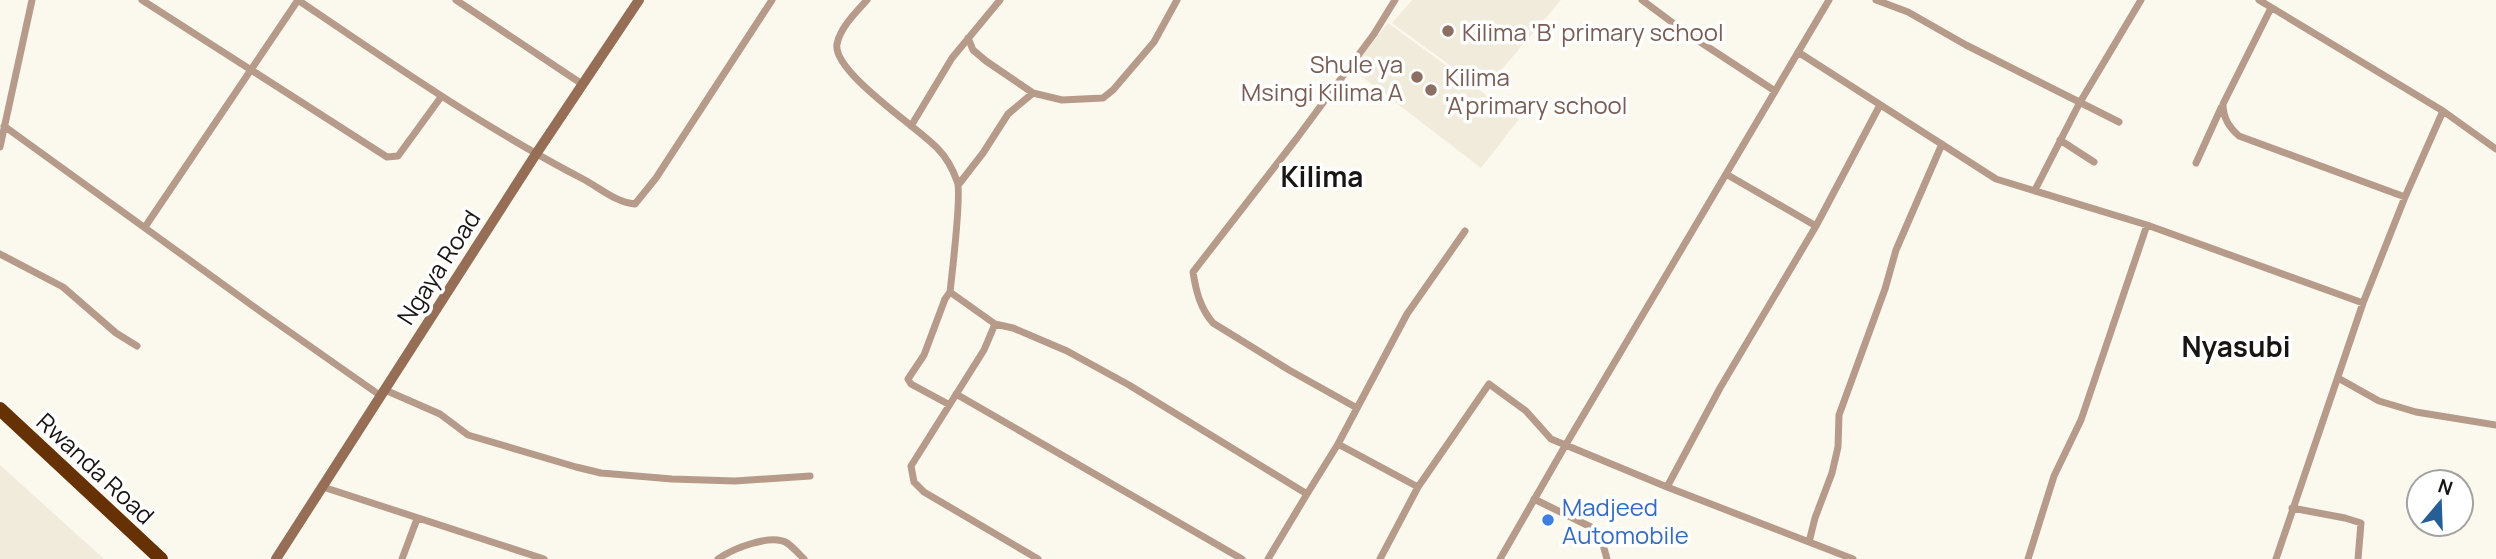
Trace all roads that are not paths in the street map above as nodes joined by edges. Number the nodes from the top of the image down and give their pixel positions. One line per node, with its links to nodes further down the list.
1 (32, 0): 29 (street)
2 (142, 0): 19 (street)
3 (298, 0): 19 (street); 23 (street)
4 (456, 0): 20 (street)
5 (638, 0): 20 (street, Ngaya Road)
6 (772, 0): 35 (street)
7 (867, 0): 30 (street)
8 (999, 0): 17 (street)
9 (1177, 0): 22 (street)
10 (1395, 0): 55 (street)
11 (1642, 0): 21 (street)
12 (1829, 0): 18 (street)
13 (1876, 0): 24 (street)
14 (2141, 0): 24 (street)
15 (2259, 0): 16 (street)
16 (2271, 8): 25 (street); 27 (street)
17 (968, 38): 22 (street); 30 (street)
18 (1798, 52): 21 (street); 26 (street)
19 (250, 70): 23 (street); 44 (street)
20 (582, 84): 35 (street, Ngaya Road)
21 (1775, 91): 38 (street)
22 (1033, 93): 39 (street)
23 (441, 97): 35 (street)
24 (2079, 104): 28 (street); 31 (street)
25 (2223, 104): 37 (street); 41 (street)
26 (1880, 105): 32 (street); 43 (street)
27 (2443, 111): 34 (street); 41 (street)
28 (2119, 122)
29 (4, 126): 33 (street); 44 (street)
30 (911, 126): 39 (street)
31 (2060, 140): 36 (street); 40 (street)
32 (1942, 145): 40 (street); 68 (street)
33 (0, 147)
34 (2496, 149)
35 (536, 155): 52 (street, Ngaya Road)
36 (2094, 162)
37 (2196, 163)
38 (1726, 174): 43 (street); 59 (street)
39 (959, 184): 47 (street)
40 (2035, 190): 42 (street)
41 (2405, 197): 48 (street)
42 (2147, 225): 48 (street); 82 (street)
43 (1816, 226): 63 (street)
44 (145, 227): 52 (street)
45 (1465, 231): 55 (street)
46 (0, 254): 50 (street)
47 (950, 292): 49 (street); 54 (street)
48 (2364, 303): 51 (street)
49 (995, 324): 53 (street); 64 (street)
50 (137, 345)
51 (2338, 378): 57 (street); 66 (street)
52 (383, 393): 60 (street); 61 (street, Ngaya Road)
53 (956, 394): 54 (street); 76 (street)
54 (948, 404): 75 (street)
55 (1357, 408): 58 (street)
56 (0, 409): 69 (highway, Rwanda Road)
57 (2496, 425)
58 (1338, 444): 62 (street); 64 (street)
59 (1565, 446): 62 (street); 63 (street); 65 (street)
60 (810, 476)
61 (323, 487): 67 (street); 70 (street, Ngaya Road)
62 (1418, 487): 78 (street)
63 (1667, 487): 68 (street)
64 (1307, 494): 77 (street)
65 (1534, 499): 79 (street); 80 (street)
66 (2292, 508): 83 (street); 84 (street)
67 (418, 519): 71 (street); 72 (street)
68 (1809, 542): 81 (street)
69 (156, 557)
70 (276, 559)
71 (402, 559)
72 (544, 559)
73 (718, 559): 74 (street)
74 (804, 559)
75 (1038, 559)
76 (1242, 559)
77 (1268, 559)
78 (1380, 559)
79 (1500, 559)
80 (1607, 559)
81 (1853, 559)
82 (2028, 559)
83 (2276, 559)
84 (2358, 559)

